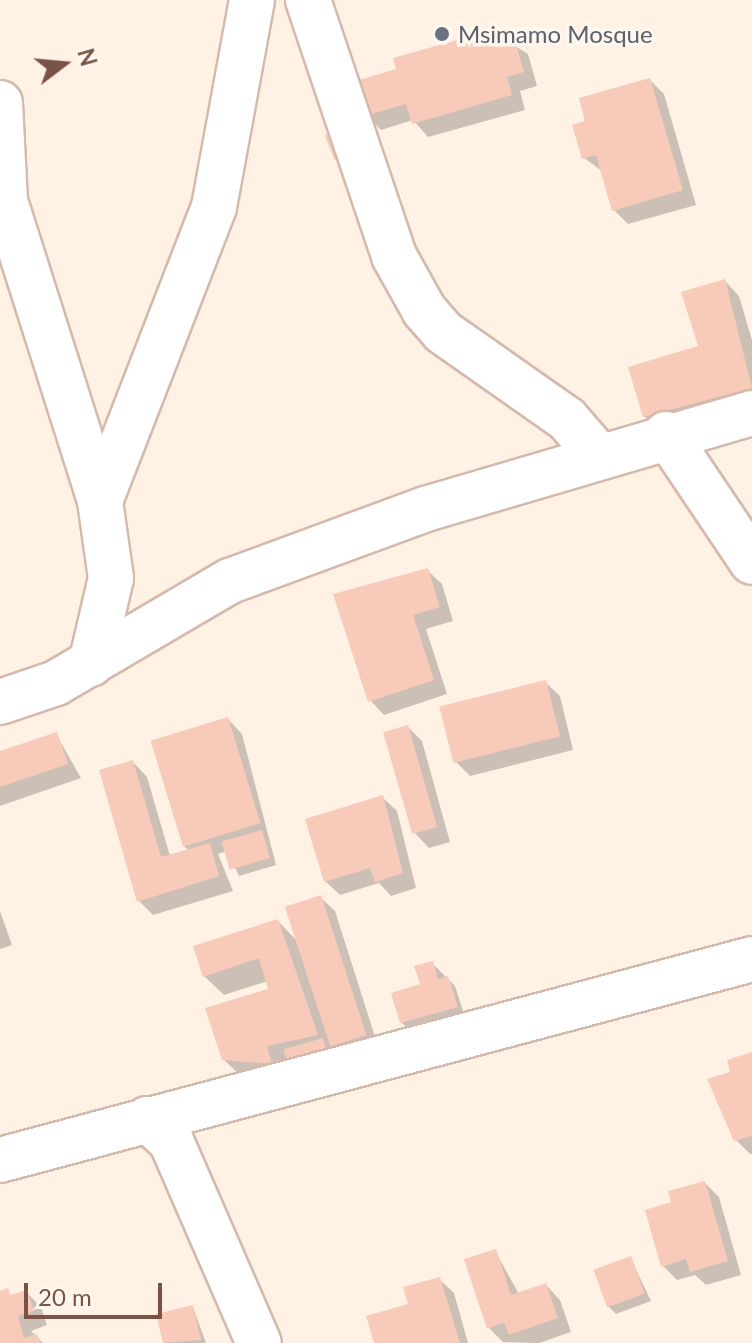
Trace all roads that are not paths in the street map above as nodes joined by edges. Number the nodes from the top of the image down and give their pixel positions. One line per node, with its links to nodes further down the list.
1 (252, 0): 7 (street)
2 (308, 0): 6 (street)
3 (0, 103): 7 (street)
4 (752, 413): 5 (street)
5 (666, 434): 6 (street); 8 (street)
6 (598, 455): 9 (street)
7 (100, 501): 9 (street)
8 (752, 562)
9 (91, 664): 10 (street)
10 (0, 702)
11 (752, 959): 12 (street)
12 (147, 1119): 13 (street); 14 (street)
13 (0, 1160)
14 (259, 1343)

